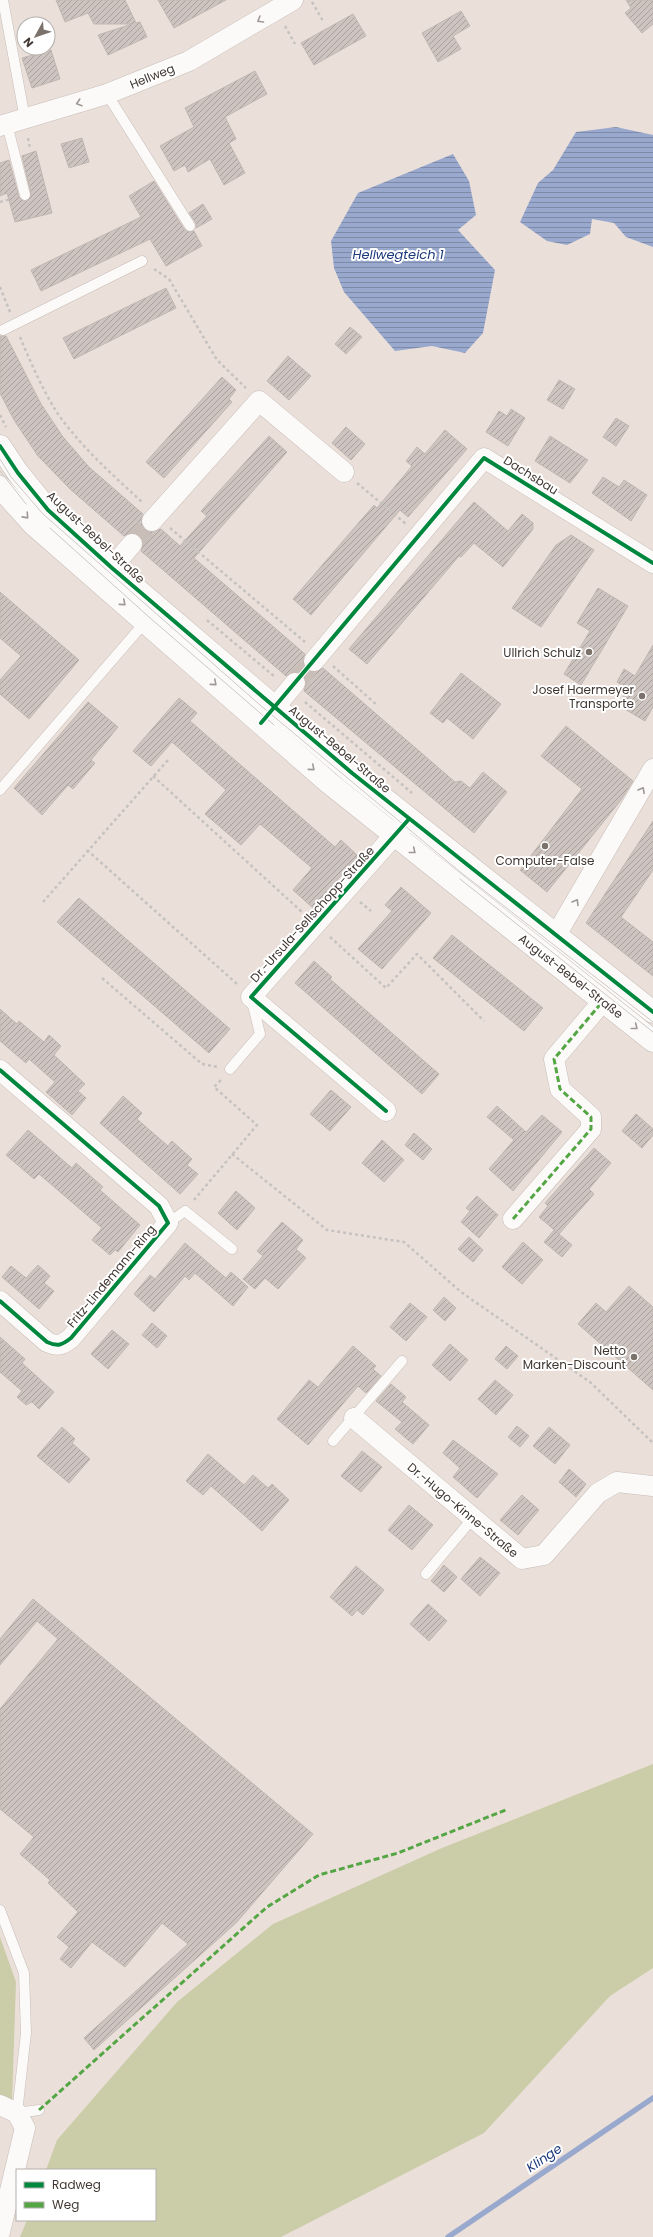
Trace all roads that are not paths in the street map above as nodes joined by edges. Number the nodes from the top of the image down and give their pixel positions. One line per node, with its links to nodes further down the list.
1 (4, 0): 4 (lane)
2 (294, 0): 3 (street, Hellweg, one-way to 3)
3 (106, 94): 4 (street, Hellweg, one-way to 4); 6 (lane)
4 (11, 123): 5 (lane)
5 (25, 195)
6 (190, 226)
7 (142, 261): 8 (lane)
8 (3, 330)
9 (0, 446): 15 (street, August-Bebel-Straße)
10 (344, 472): 12 (street)
11 (0, 487): 15 (street, August-Bebel-Straße, one-way to 15)
12 (154, 519)
13 (132, 544): 15 (street)
14 (653, 563): 17 (street, Dachsbau)
15 (105, 575): 16 (street, August-Bebel-Straße)
16 (151, 615): 19 (street, August-Bebel-Straße); 21 (lane)
17 (317, 658)
18 (292, 686): 19 (street)
19 (267, 715): 22 (street, August-Bebel-Straße); 23 (street, August-Bebel-Straße, one-way to 23)
20 (653, 769): 24 (street, one-way to 20)
21 (0, 790)
22 (409, 819): 23 (street, Dr.-Ursula-Sellschopp-Straße); 24 (street, August-Bebel-Straße)
23 (394, 836): 25 (street, Dr.-Ursula-Sellschopp-Straße); 26 (street, August-Bebel-Straße, one-way to 26)
24 (556, 935): 27 (street, August-Bebel-Straße)
25 (251, 997): 29 (lane); 31 (street, Dr.-Ursula-Sellschopp-Straße)
26 (602, 1001): 28 (street, August-Bebel-Straße, one-way to 28); 32 (street)
27 (653, 1012)
28 (653, 1041)
29 (230, 1069)
30 (0, 1070): 33 (street, Fritz-Lindemann-Ring)
31 (386, 1111)
32 (513, 1219)
33 (168, 1223): 34 (lane); 35 (street, Fritz-Lindemann-Ring)
34 (232, 1249)
35 (0, 1301)
36 (402, 1361): 37 (lane)
37 (354, 1418): 38 (lane); 40 (street, Dr.-Hugo-Kinne-Straße)
38 (333, 1441)
39 (653, 1486): 40 (street, Dr.-Hugo-Kinne-Straße)
40 (473, 1518): 41 (lane)
41 (426, 1574)
42 (0, 1910): 43 (lane)
43 (14, 2115): 44 (street)
44 (0, 2232)

